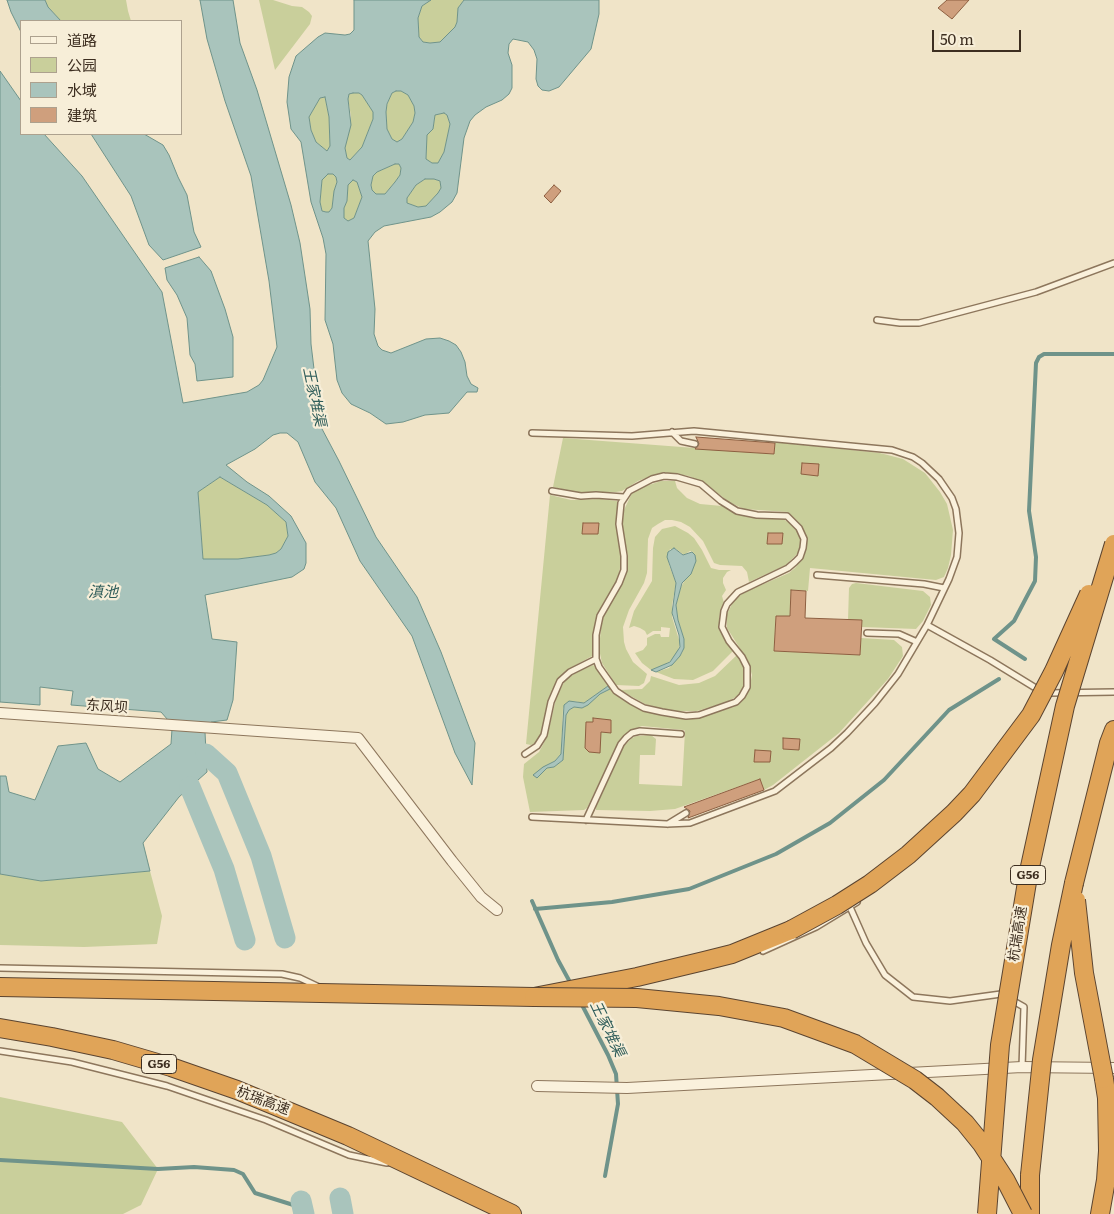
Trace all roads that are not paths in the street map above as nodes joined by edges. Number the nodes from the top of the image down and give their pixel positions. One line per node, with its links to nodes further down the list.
1 (1114, 263): 2 (lane)
2 (876, 320)
3 (672, 432): 4 (lane); 5 (lane); 10 (lane)
4 (532, 433)
5 (695, 444)
6 (552, 491): 7 (lane)
7 (623, 498): 14 (lane); 14 (lane)
8 (1114, 543): 34 (highway, bridge); 42 (highway, 杭瑞高速 / G56, bridge)
9 (817, 575): 10 (lane)
10 (944, 588): 11 (lane)
11 (927, 625): 13 (lane); 16 (lane)
12 (867, 633): 13 (lane)
13 (917, 642): 24 (lane)
14 (596, 658): 20 (lane)
15 (1114, 692): 16 (lane)
16 (1050, 693): 25 (lane)
17 (0, 713): 29 (street, 东风坝)
18 (1114, 730): 26 (highway)
19 (681, 734): 23 (lane)
20 (525, 754)
21 (686, 813): 24 (lane)
22 (532, 817): 23 (lane)
23 (586, 820): 24 (lane)
24 (667, 824)
25 (950, 825)
26 (1074, 883): 44 (highway, bridge); 45 (highway, bridge)
27 (864, 897): 28 (lane)
28 (850, 907): 30 (lane); 37 (lane)
29 (497, 910)
30 (763, 951)
31 (0, 968): 33 (lane)
32 (0, 987): 33 (highway)
33 (347, 993): 34 (highway)
34 (534, 997): 43 (highway, bridge)
35 (0, 1028): 40 (highway, 杭瑞高速 / G56)
36 (0, 1051): 40 (lane)
37 (1022, 1067): 38 (street); 39 (street)
38 (1114, 1068)
39 (537, 1086)
40 (421, 1171): 41 (highway, 杭瑞高速 / G56)
41 (512, 1214)
42 (987, 1214)
43 (1023, 1214)
44 (1030, 1214)
45 (1100, 1214)

